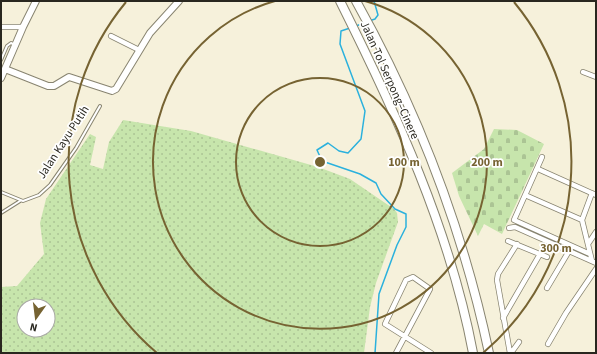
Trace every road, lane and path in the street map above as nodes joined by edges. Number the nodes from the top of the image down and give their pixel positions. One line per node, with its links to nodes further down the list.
1 (36, 1): 6 (street)
2 (179, 1): 9 (street)
3 (340, 1): 42 (highway, Jalan Tol Serpong–Cinere)
4 (356, 1): 43 (highway, Jalan Tol Serpong–Cinere)
5 (1, 27): 6 (street)
6 (23, 27): 8 (street)
7 (111, 36): 9 (street)
8 (15, 45): 10 (lane); 11 (street)
9 (139, 50): 11 (street)
10 (1, 60)
11 (4, 69): 14 (street)
12 (583, 72): 13 (street)
13 (596, 77)
14 (1, 78)
15 (100, 106): 21 (lane, Jalan Kayu Putih)
16 (542, 157): 17 (street)
17 (538, 169): 19 (street); 20 (street)
18 (1, 192): 21 (lane)
19 (594, 194): 23 (street)
20 (525, 195): 23 (street); 31 (street)
21 (20, 201): 22 (lane, Jalan Kayu Putih)
22 (1, 213)
23 (582, 220): 28 (street)
24 (509, 228): 29 (street)
25 (596, 232): 28 (street)
26 (508, 241): 27 (street)
27 (517, 244): 30 (street); 36 (street)
28 (588, 244): 31 (street)
29 (569, 251): 33 (street); 35 (street)
30 (540, 254): 32 (street); 36 (street)
31 (590, 254): 33 (street)
32 (547, 258)
33 (594, 262)
34 (596, 269): 39 (street)
35 (547, 288)
36 (503, 318): 44 (street)
37 (404, 338): 37 (street); 40 (street); 41 (street)
38 (520, 342): 44 (street)
39 (548, 344)
40 (396, 353)
41 (431, 353)
42 (473, 353)
43 (489, 353)
44 (511, 353)

